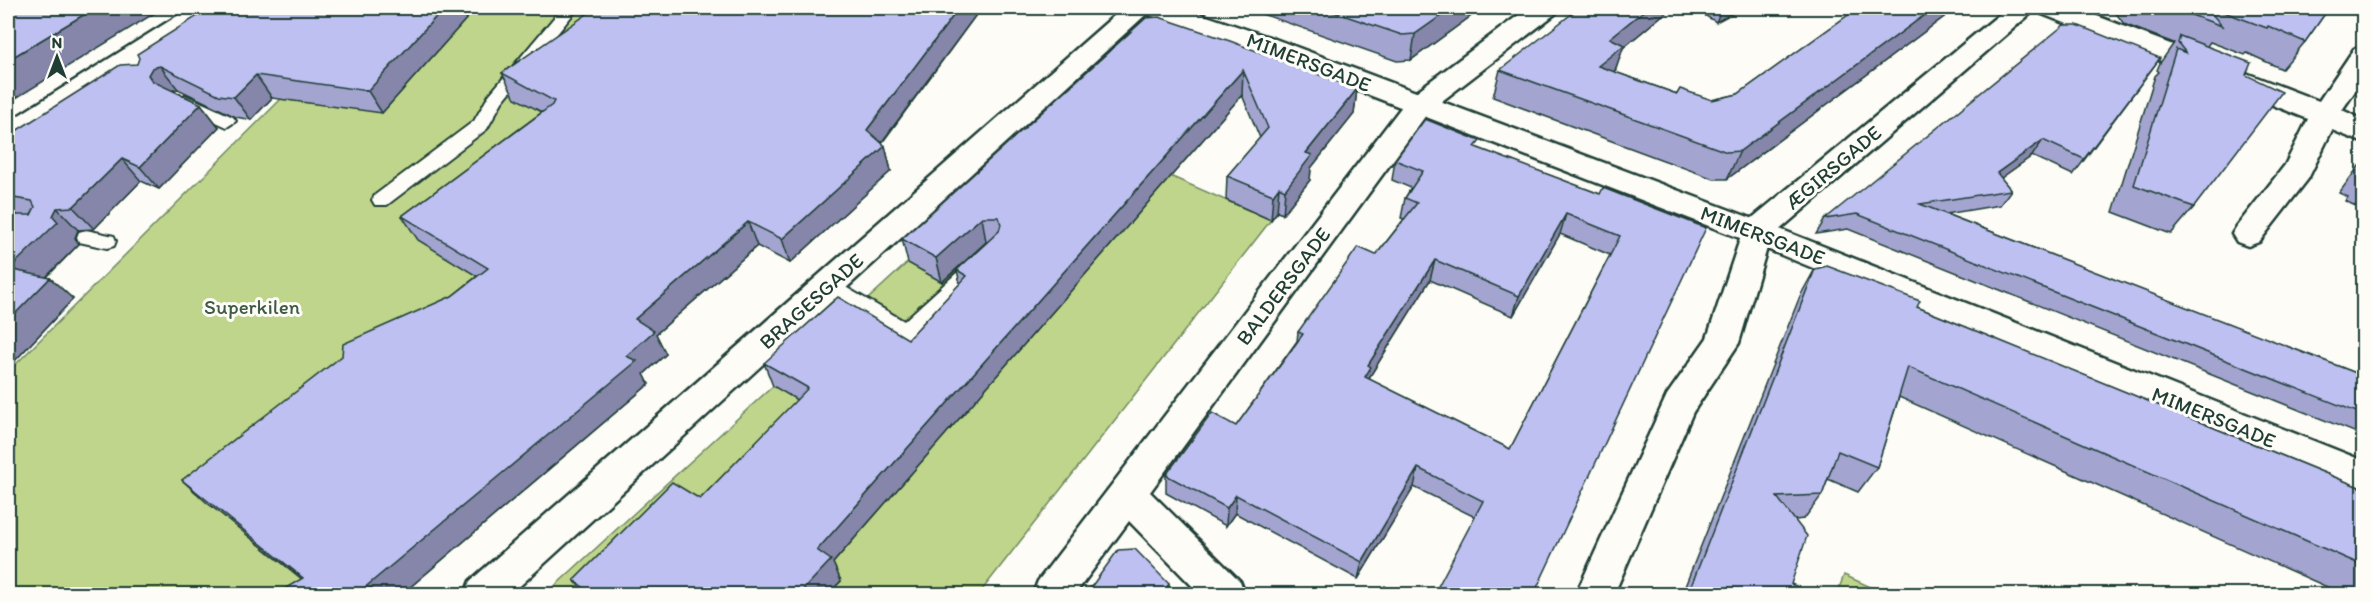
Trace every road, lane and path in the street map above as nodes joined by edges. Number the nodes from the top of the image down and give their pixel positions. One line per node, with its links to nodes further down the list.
1 (208, 8): 14 (street)
2 (570, 8): 15 (lane)
3 (1139, 8): 21 (street, BRAGESGADE)
4 (1157, 8): 10 (street, MIMERSGADE)
5 (1545, 8): 10 (street, BALDERSGADE)
6 (2023, 8): 16 (street, ÆGIRSGADE)
7 (2052, 8): 11 (street)
8 (2364, 56): 11 (street)
9 (177, 97): 12 (lane)
10 (1419, 104): 16 (street, MIMERSGADE); 23 (street, BALDERSGADE)
11 (2325, 114): 13 (street); 17 (street)
12 (227, 121)
13 (2364, 133)
14 (8, 136)
15 (381, 200)
16 (1756, 232): 22 (street, MIMERSGADE); 27 (street)
17 (2248, 234)
18 (86, 237): 19 (lane)
19 (107, 241)
20 (994, 249): 21 (lane)
21 (828, 286): 24 (street, BRAGESGADE)
22 (2364, 478)
23 (1126, 493): 25 (street, BALDERSGADE); 26 (street)
24 (484, 594)
25 (1052, 594)
26 (1226, 594)
27 (1595, 594)

